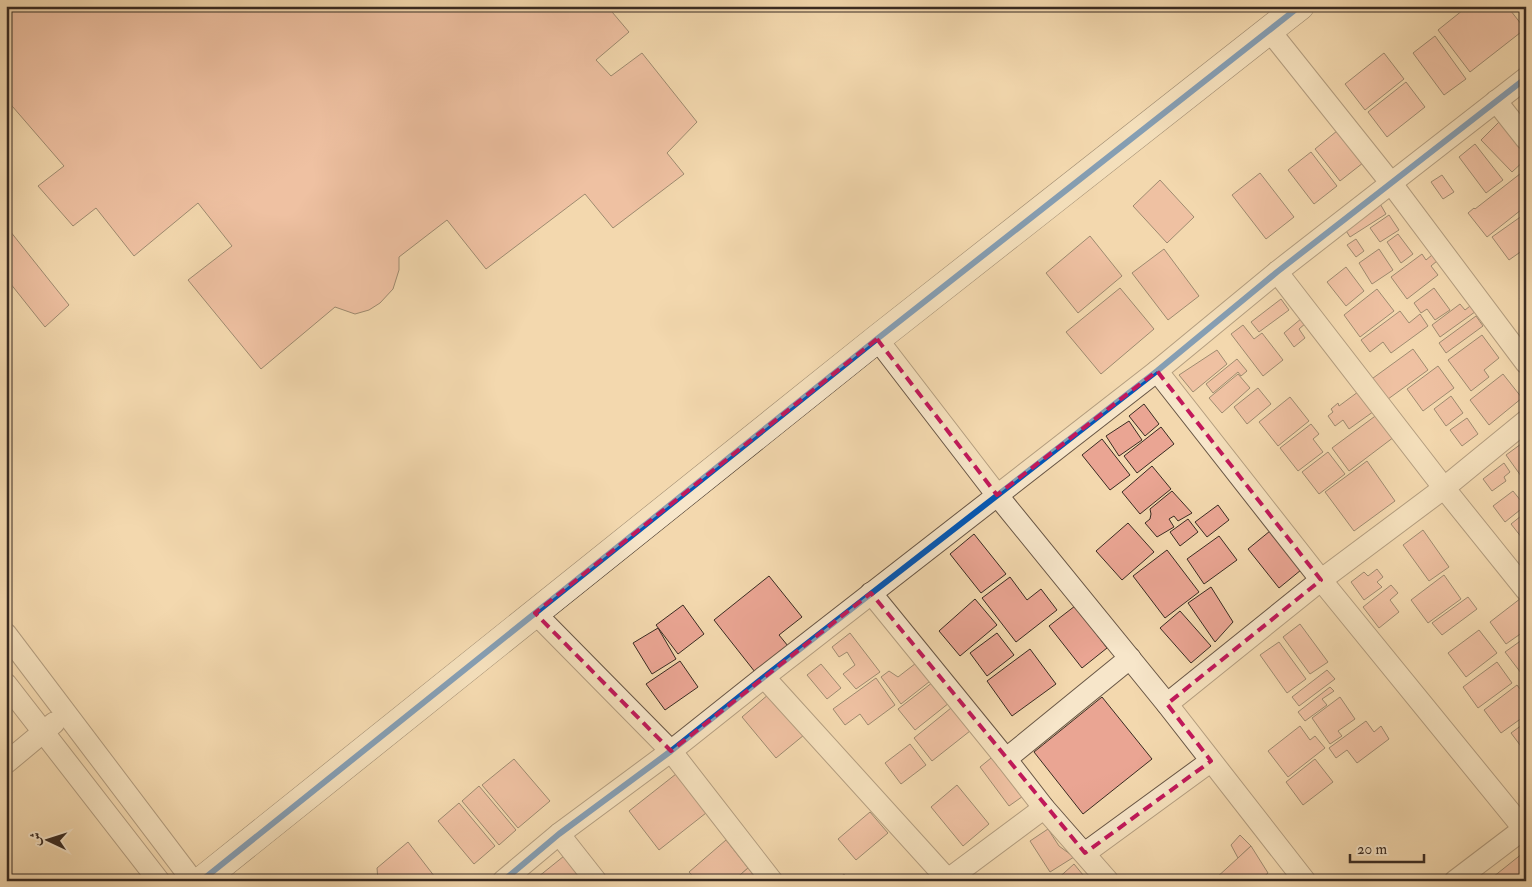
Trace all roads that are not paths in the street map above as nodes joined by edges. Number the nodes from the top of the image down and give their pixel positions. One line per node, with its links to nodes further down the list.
1 (1300, 6): 2 (street)
2 (1269, 30): 6 (street); 8 (street)
3 (1526, 78): 4 (street)
4 (1496, 101): 5 (street); 6 (street)
5 (1526, 139)
6 (1391, 183): 7 (street); 9 (street)
7 (1277, 272): 10 (street); 12 (street)
8 (877, 339): 13 (street); 17 (street)
9 (1526, 363)
10 (1157, 371): 13 (street); 14 (street)
11 (1526, 421): 12 (street)
12 (1444, 488): 14 (street); 15 (street)
13 (997, 495): 16 (street); 19 (street)
14 (1321, 580): 22 (street); 30 (street)
15 (1526, 590)
16 (871, 593): 20 (street); 26 (street)
17 (535, 613): 25 (street); 36 (street)
18 (6, 634): 23 (street)
19 (1130, 658): 22 (street); 26 (street)
20 (764, 677): 25 (street); 33 (street)
21 (6, 684): 24 (street)
22 (1167, 704): 27 (street)
23 (66, 713): 24 (street); 35 (street)
24 (44, 732): 28 (street); 34 (street)
25 (671, 751): 31 (street); 39 (street)
26 (1006, 759): 29 (street)
27 (1211, 761): 32 (street); 41 (street)
28 (6, 763)
29 (1044, 808): 32 (street); 33 (street)
30 (1525, 828): 42 (street)
31 (560, 834): 37 (street); 38 (street)
32 (1084, 853): 40 (street)
33 (948, 880)
34 (159, 881)
35 (192, 881)
36 (201, 881)
37 (503, 881)
38 (596, 881)
39 (772, 881)
40 (1108, 881)
41 (1305, 881)
42 (1454, 881)

